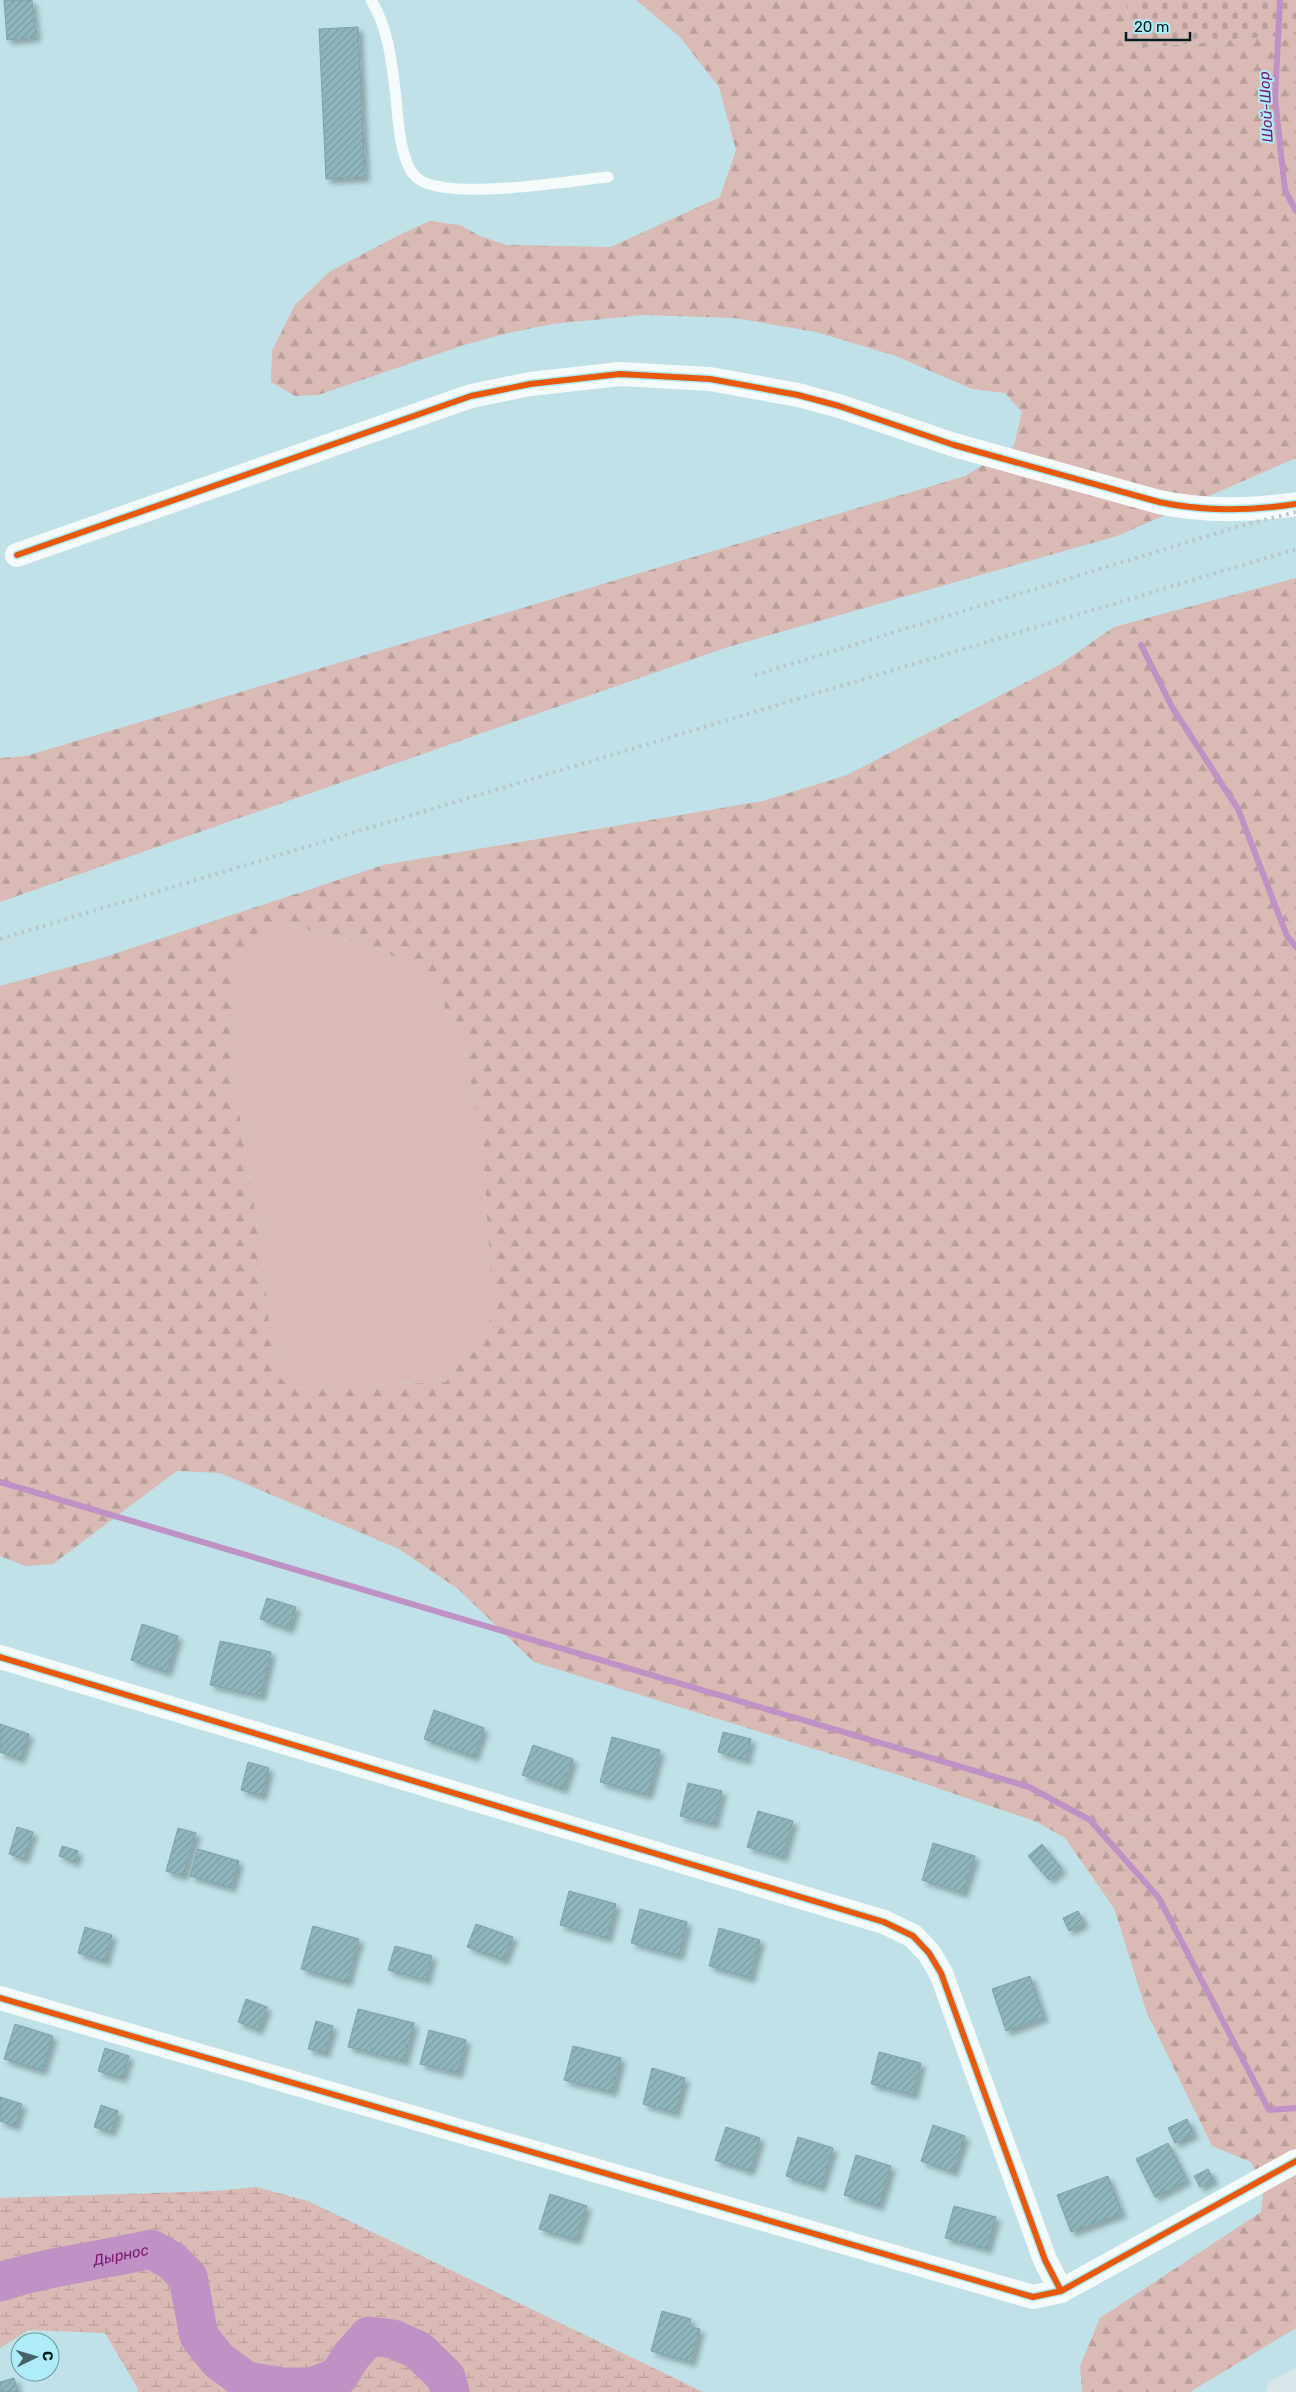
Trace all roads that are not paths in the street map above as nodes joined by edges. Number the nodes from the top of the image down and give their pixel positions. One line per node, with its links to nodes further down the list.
1 (371, 0): 2 (lane)
2 (608, 177)
3 (1296, 504): 4 (street)
4 (17, 555)
5 (0, 1657): 8 (street)
6 (0, 1998): 8 (street)
7 (1296, 2161): 8 (street)
8 (1061, 2291)
9 (1296, 2383): 10 (main road)
10 (1280, 2392)

